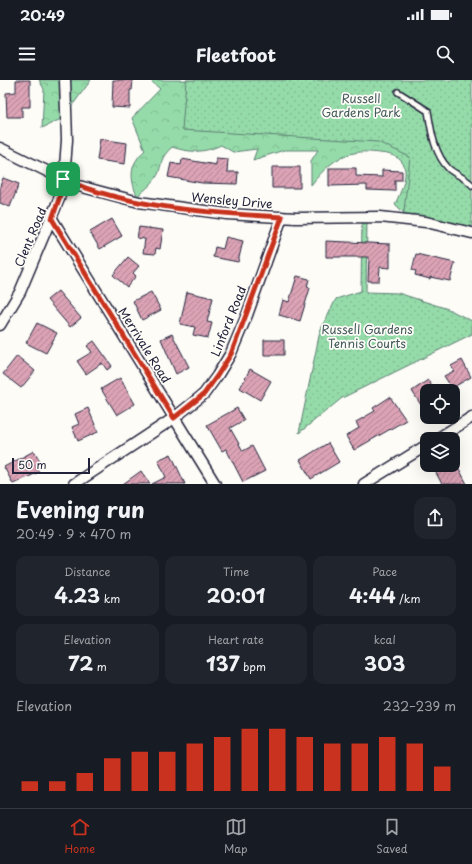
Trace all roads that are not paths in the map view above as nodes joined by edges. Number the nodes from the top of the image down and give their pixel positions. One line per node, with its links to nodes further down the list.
1 (65, 80): 4 (street, Clent Road)
2 (398, 92): 5 (lane)
3 (0, 148): 4 (street, Wensley Drive)
4 (63, 179): 6 (street, Wensley Drive); 7 (street, Clent Road)
5 (472, 185)
6 (282, 217): 8 (street, Wensley Drive); 11 (street, Linford Road)
7 (52, 219): 9 (street, Clent Road); 11 (street, Merrivale Road)
8 (472, 233)
9 (0, 325)
10 (472, 417): 12 (street)
11 (174, 418): 14 (street, Linford Road); 15 (street, Merrivale Road)
12 (448, 432)
13 (420, 449): 16 (street)
14 (74, 484)
15 (215, 484)
16 (364, 484)

